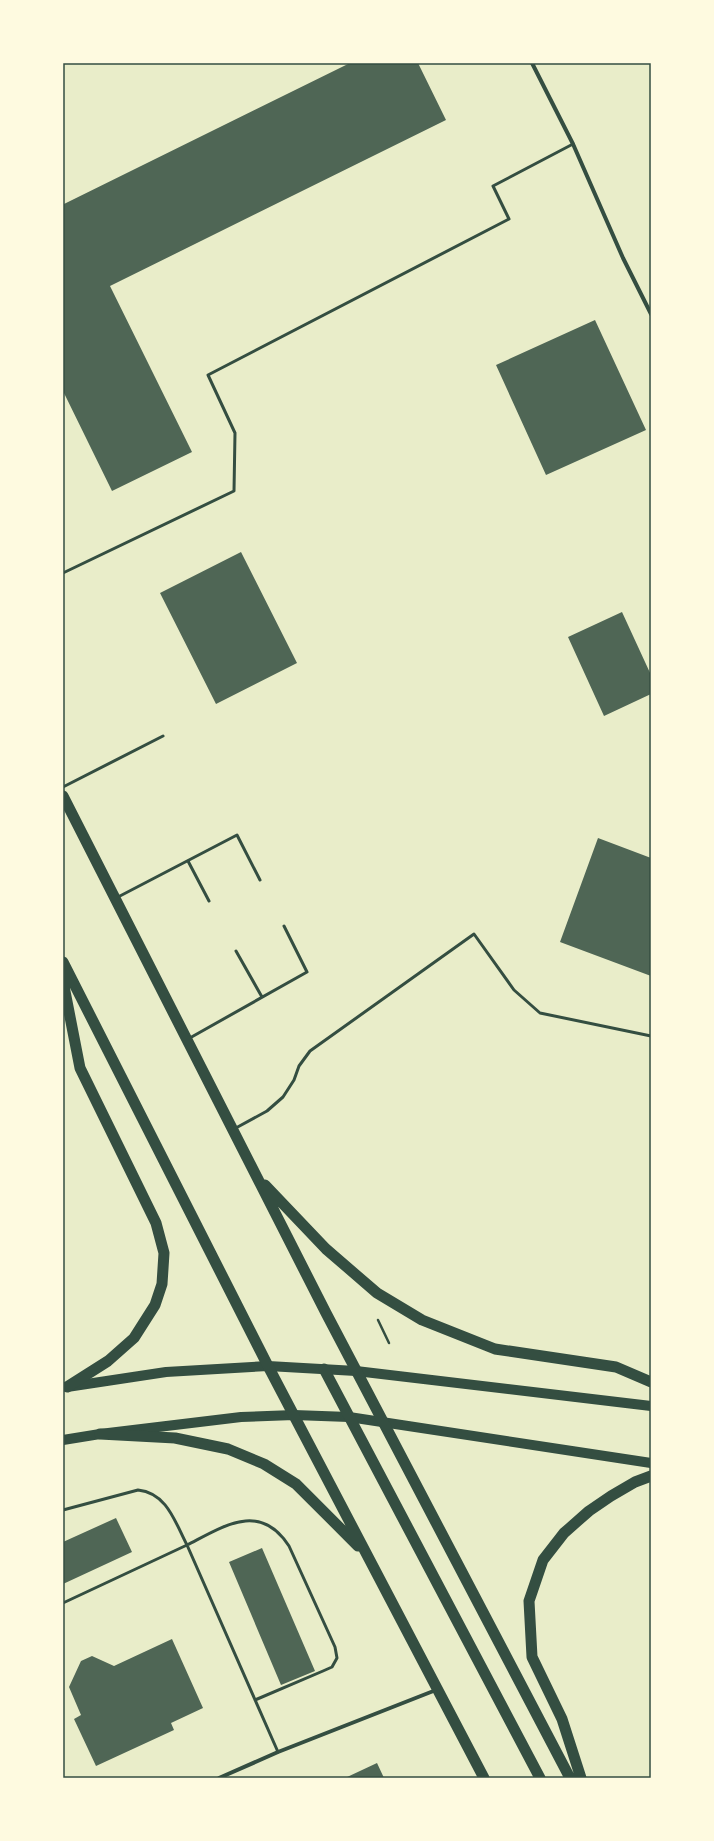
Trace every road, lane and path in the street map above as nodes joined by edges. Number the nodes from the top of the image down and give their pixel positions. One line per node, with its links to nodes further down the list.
1 (532, 63): 2 (street)
2 (573, 144): 3 (street); 4 (lane)
3 (651, 314)
4 (63, 573)
5 (163, 736): 6 (lane)
6 (63, 787)
7 (63, 796): 10 (highway)
8 (188, 861): 9 (lane); 10 (lane); 11 (lane)
9 (260, 880)
10 (115, 899): 18 (highway)
11 (209, 900)
12 (284, 926): 16 (lane)
13 (236, 951): 16 (lane)
14 (63, 962): 23 (highway)
15 (63, 981): 27 (highway)
16 (262, 998): 18 (lane)
17 (651, 1036): 19 (lane)
18 (187, 1040): 19 (highway)
19 (232, 1130): 20 (highway)
20 (256, 1176): 25 (highway); 26 (highway)
21 (374, 1314): 22 (path)
22 (389, 1343)
23 (268, 1366): 24 (main road); 27 (main road); 29 (highway)
24 (324, 1369): 25 (main road); 30 (highway)
25 (356, 1371): 28 (main road); 31 (highway)
26 (651, 1382)
27 (65, 1387)
28 (651, 1406)
29 (294, 1415): 30 (main road); 32 (main road); 38 (highway)
30 (349, 1417): 31 (main road); 45 (highway)
31 (382, 1422): 34 (main road); 46 (highway)
32 (100, 1434): 33 (main road); 38 (highway)
33 (63, 1440)
34 (651, 1463)
35 (651, 1476): 47 (highway)
36 (63, 1510): 37 (lane)
37 (187, 1545): 39 (lane); 41 (lane); 41 (lane)
38 (366, 1555): 40 (highway)
39 (63, 1603)
40 (436, 1690): 42 (street); 44 (highway)
41 (255, 1700): 42 (lane)
42 (278, 1752): 43 (street)
43 (218, 1778)
44 (484, 1778)
45 (540, 1778)
46 (570, 1778)
47 (581, 1778)

